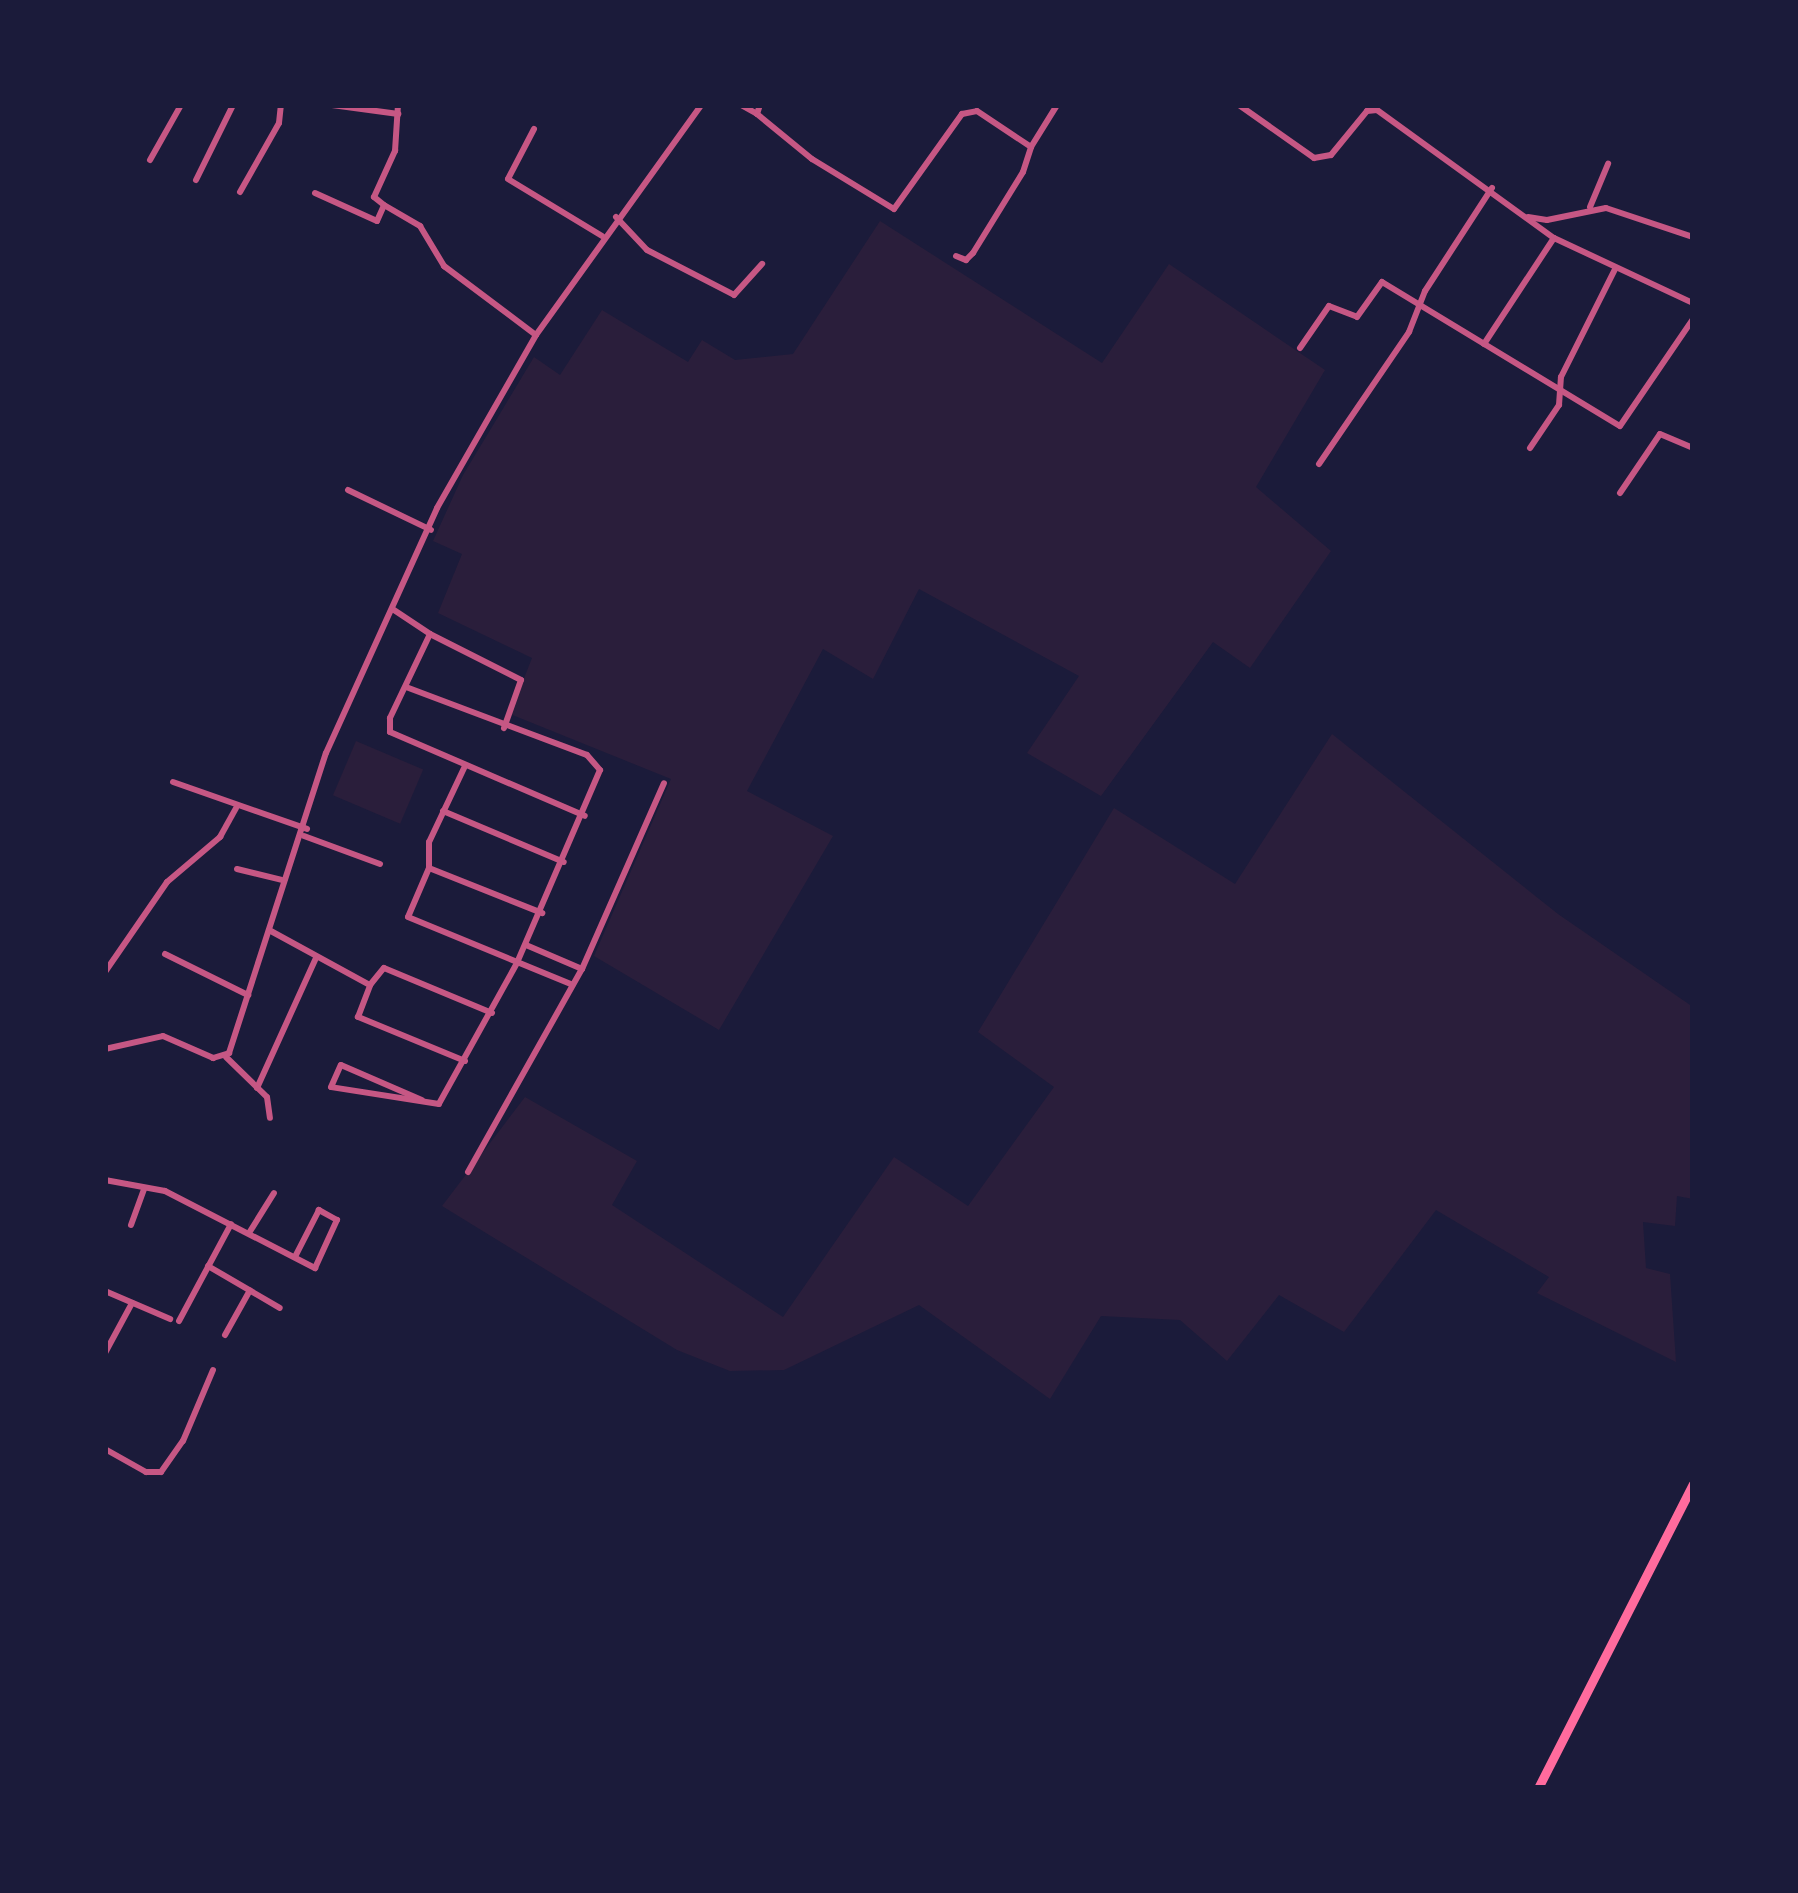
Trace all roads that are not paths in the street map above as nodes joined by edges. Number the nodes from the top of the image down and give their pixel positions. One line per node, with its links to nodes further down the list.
1 (181, 105): 13 (street)
2 (233, 105): 15 (street)
3 (281, 105): 17 (street)
4 (332, 105): 10 (street)
5 (701, 105): 22 (street)
6 (741, 105): 9 (street)
7 (1057, 105): 12 (street)
8 (1239, 105): 16 (street)
9 (759, 109): 12 (street)
10 (398, 110): 19 (street)
11 (534, 129): 23 (street)
12 (1031, 147): 26 (street)
13 (150, 160)
14 (1608, 164): 20 (street)
15 (196, 180)
16 (1492, 188): 21 (street); 30 (street)
17 (240, 192)
18 (315, 194): 19 (street)
19 (384, 205): 32 (street)
20 (1590, 206): 21 (street); 24 (street)
21 (1522, 216): 25 (street)
22 (616, 217): 23 (street); 27 (street)
23 (602, 236): 32 (street)
24 (1693, 236)
25 (1554, 238): 28 (street); 33 (street)
26 (956, 256)
27 (762, 264)
28 (1615, 269): 29 (street); 35 (street)
29 (1693, 302)
30 (1419, 307): 33 (street); 34 (street); 38 (street)
31 (1693, 319): 35 (street)
32 (536, 334): 41 (street)
33 (1484, 344): 35 (street)
34 (1300, 348)
35 (1560, 390): 36 (street)
36 (1530, 448)
37 (1693, 448): 40 (street)
38 (1320, 464)
39 (348, 490): 41 (street)
40 (1620, 493)
41 (431, 530): 42 (street)
42 (394, 610): 43 (street); 52 (street)
43 (430, 634): 44 (street); 45 (street)
44 (406, 687): 45 (street); 46 (street)
45 (504, 728): 51 (street)
46 (465, 766): 50 (street); 51 (street)
47 (173, 782): 49 (street)
48 (664, 783): 64 (street)
49 (236, 808): 52 (street); 65 (street)
50 (444, 811): 53 (street); 55 (street)
51 (585, 816): 53 (street)
52 (305, 833): 54 (street); 57 (street)
53 (564, 862): 58 (street)
54 (380, 864)
55 (429, 868): 58 (street); 63 (street)
56 (237, 870): 57 (street)
57 (282, 880): 59 (street)
58 (542, 913): 60 (street)
59 (269, 930): 62 (street); 68 (street)
60 (526, 945): 63 (street); 64 (street)
61 (165, 954): 68 (street)
62 (316, 958): 66 (street); 73 (street)
63 (517, 964): 67 (street); 69 (street)
64 (582, 969): 67 (street)
65 (105, 972)
66 (370, 985): 69 (street); 72 (street)
67 (574, 985): 76 (street)
68 (248, 994): 71 (street)
69 (492, 1013): 72 (street)
70 (105, 1049): 71 (street)
71 (226, 1057): 73 (street)
72 (466, 1061): 74 (street)
73 (258, 1088): 75 (street)
74 (422, 1100): 74 (street)
75 (270, 1118)
76 (468, 1172)
77 (105, 1180): 78 (street)
78 (144, 1189): 80 (street); 81 (street)
79 (274, 1193): 82 (street)
80 (231, 1224): 82 (street); 84 (street)
81 (131, 1225)
82 (248, 1233): 83 (street)
83 (295, 1257): 83 (street)
84 (208, 1266): 85 (street); 87 (street)
85 (250, 1290): 88 (street); 89 (street)
86 (105, 1291): 87 (street)
87 (132, 1303): 90 (street)
88 (280, 1308)
89 (226, 1335)
90 (105, 1353)
91 (213, 1370): 92 (street)
92 (105, 1450)
93 (1693, 1484): 94 (main road)
94 (1690, 1500): 95 (main road)
95 (1538, 1788)

